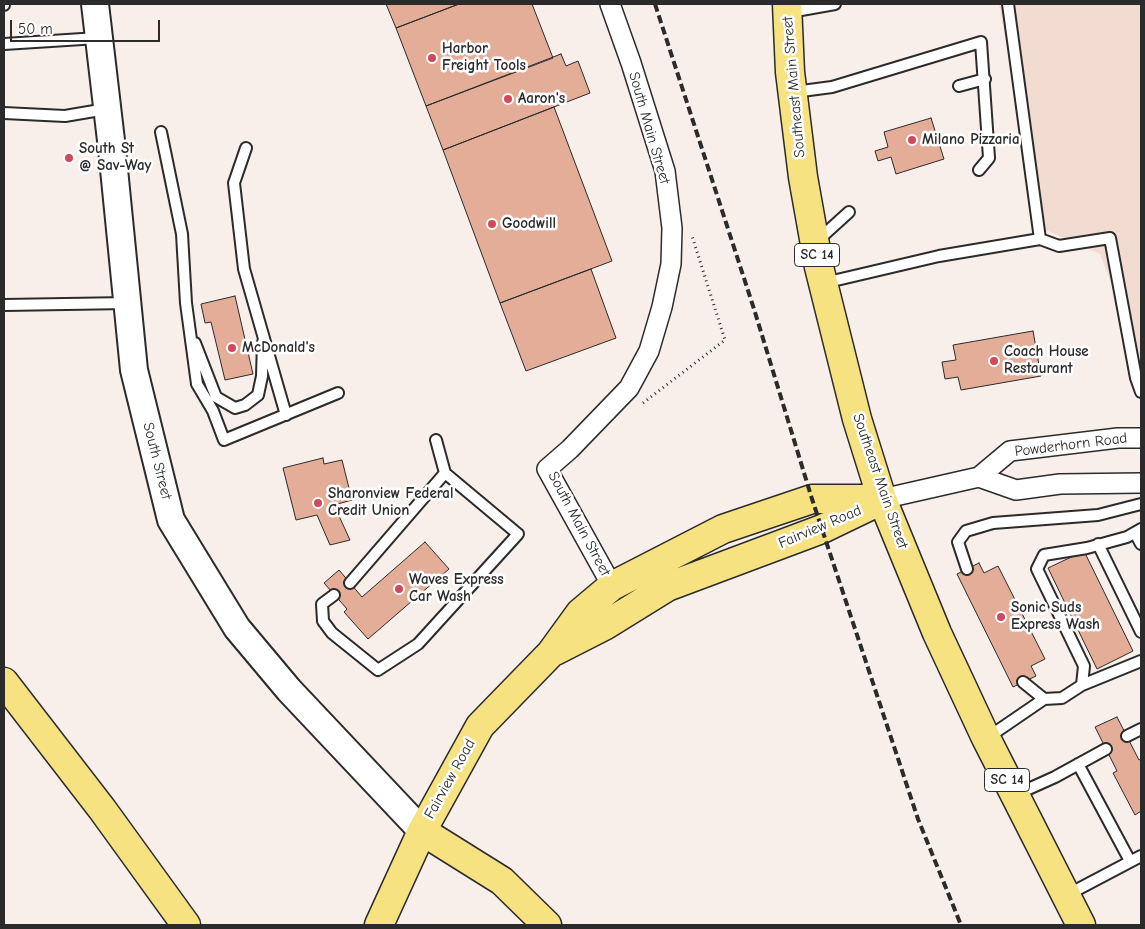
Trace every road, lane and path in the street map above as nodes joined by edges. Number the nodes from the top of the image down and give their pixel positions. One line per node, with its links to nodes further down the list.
1 (95, 4): 6 (street, South Street)
2 (610, 4): 40 (street, South Main Street)
3 (835, 4): 5 (lane)
4 (1008, 4): 17 (lane)
5 (787, 8): 10 (main road, Southeast Main Street / SC 14)
6 (99, 38): 7 (lane); 11 (street, South Street)
7 (4, 44)
8 (984, 79): 9 (lane); 10 (lane); 15 (lane)
9 (959, 86)
10 (793, 93): 18 (main road, Southeast Main Street / SC 14)
11 (107, 108): 12 (lane); 20 (street, South Street)
12 (4, 113)
13 (161, 132): 22 (lane)
14 (246, 148): 23 (lane)
15 (978, 170)
16 (849, 212): 18 (lane)
17 (1040, 239): 19 (lane); 24 (lane)
18 (815, 243): 19 (main road, Southeast Main Street / SC 14)
19 (823, 283): 33 (main road, Southeast Main Street / SC 14)
20 (128, 303): 21 (lane); 55 (street, South Street)
21 (4, 304)
22 (189, 328): 23 (lane); 27 (lane)
23 (264, 336): 27 (lane)
24 (1139, 378): 25 (lane)
25 (1141, 392)
26 (338, 393): 27 (lane)
27 (286, 415)
28 (1141, 438): 31 (street, Powderhorn Road)
29 (436, 440): 30 (lane)
30 (445, 473): 39 (lane); 41 (lane)
31 (979, 477): 32 (street); 33 (street, Powderhorn Road)
32 (1141, 483)
33 (882, 499): 40 (main road, Fairview Road); 43 (main road, Fairview Road); 51 (main road, Southeast Main Street / SC 14)
34 (1141, 504): 38 (lane)
35 (1138, 531): 36 (lane); 37 (lane)
36 (1098, 544): 42 (lane); 47 (lane)
37 (1141, 544)
38 (967, 569)
39 (350, 583)
40 (612, 586): 43 (main road, Fairview Road)
41 (334, 595)
42 (1141, 632)
43 (551, 653): 55 (main road, Fairview Road)
44 (1141, 661): 47 (lane)
45 (4, 682): 59 (main road)
46 (1023, 682): 48 (lane)
47 (1082, 685): 48 (lane)
48 (1044, 699): 51 (lane)
49 (1141, 729): 50 (lane)
50 (1127, 736)
51 (986, 738): 54 (main road, Southeast Main Street / SC 14)
52 (1106, 749): 53 (lane)
53 (1078, 764): 54 (lane); 57 (lane)
54 (1015, 795): 58 (main road, Southeast Main Street / SC 14)
55 (422, 831): 60 (main road, Fairview Road); 61 (main road)
56 (1141, 856): 57 (lane)
57 (1130, 861): 58 (lane)
58 (1066, 895): 62 (main road, Southeast Main Street / SC 14)
59 (186, 925)
60 (379, 925)
61 (547, 925)
62 (1081, 925)

